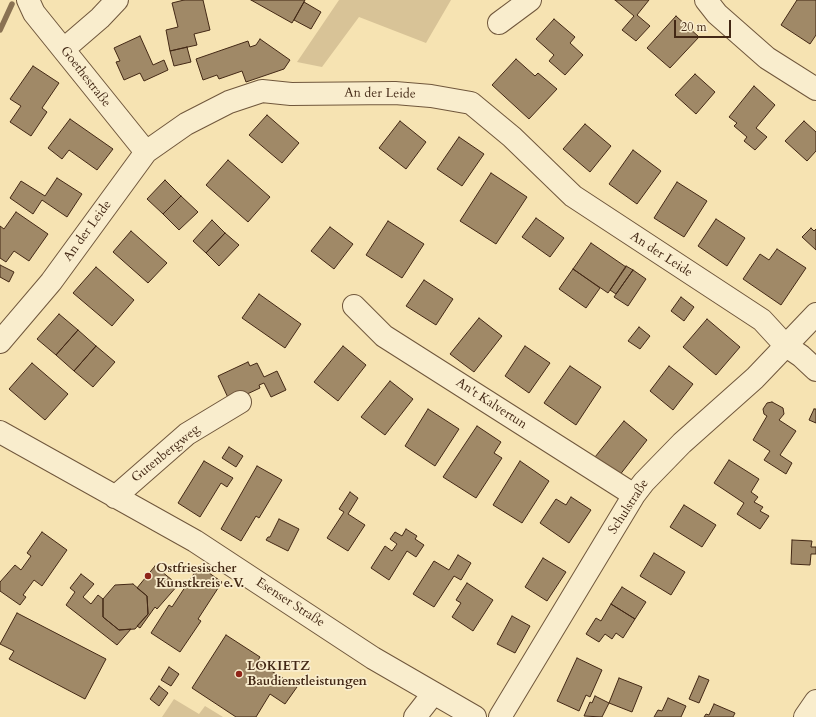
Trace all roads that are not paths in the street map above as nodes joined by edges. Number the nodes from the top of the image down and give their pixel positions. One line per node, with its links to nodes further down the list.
1 (28, 0): 6 (street, Goethestraße)
2 (117, 0): 6 (street)
3 (530, 0): 5 (street)
4 (706, 0): 7 (street)
5 (499, 23)
6 (64, 49): 8 (street, Goethestraße)
7 (816, 89)
8 (146, 152): 11 (street, An der Leide); 12 (street, An der Leide)
9 (354, 306): 16 (street, An't Kalvertun)
10 (816, 314): 12 (street, Schulstraße)
11 (0, 342)
12 (785, 345): 13 (street, An der Leide); 16 (street, Schulstraße)
13 (816, 370)
14 (240, 402): 17 (street, Gutenbergweg)
15 (0, 432): 17 (street, Esenser Straße)
16 (634, 495): 22 (street, Schulstraße)
17 (115, 497): 18 (street, Esenser Straße)
18 (433, 694): 20 (street); 21 (street, Esenser Straße)
19 (816, 701): 23 (street)
20 (415, 717)
21 (475, 717)
22 (500, 717)
23 (805, 717)

